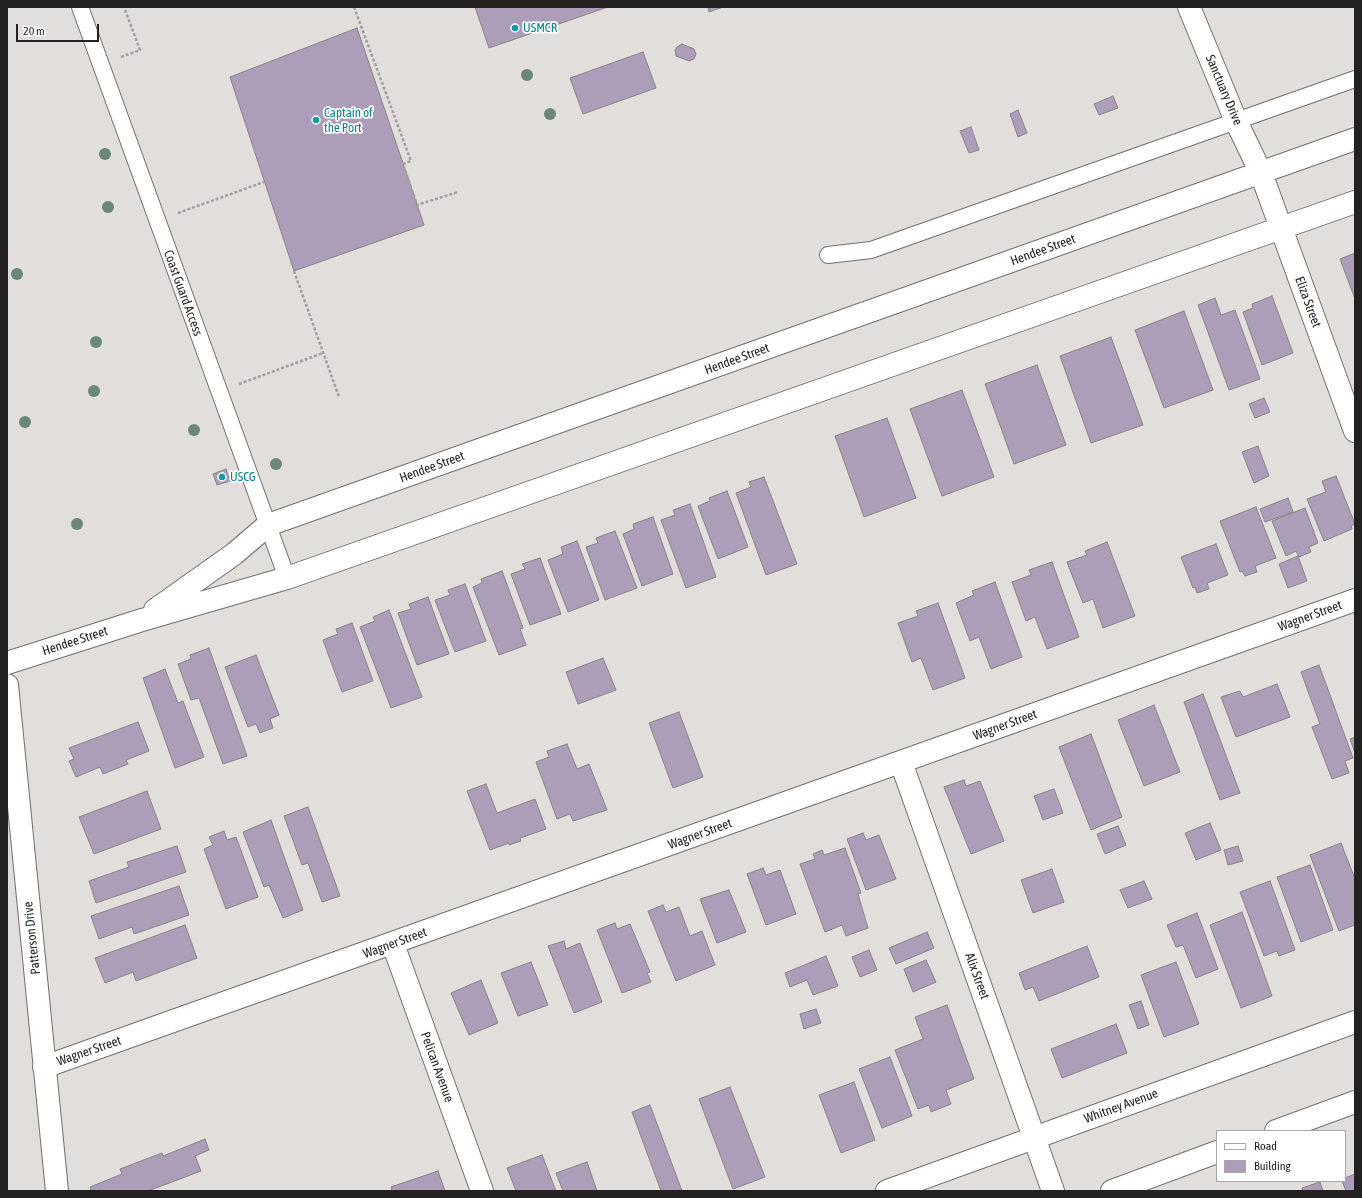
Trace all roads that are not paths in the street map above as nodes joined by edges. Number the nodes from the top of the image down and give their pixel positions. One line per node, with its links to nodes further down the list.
1 (80, 7): 11 (lane, Coast Guard Access)
2 (1189, 7): 4 (street, Sanctuary Drive)
3 (1355, 79): 4 (lane)
4 (1236, 121): 6 (street, Sanctuary Drive); 9 (lane)
5 (1355, 139): 6 (street, Hendee Street)
6 (1260, 173): 8 (street, Eliza Street); 11 (street, Hendee Street)
7 (1355, 202): 8 (street, Hendee Street)
8 (1282, 228): 10 (street, Eliza Street); 12 (street, Hendee Street)
9 (828, 255)
10 (1355, 431)
11 (268, 525): 12 (lane, Coast Guard Access); 14 (street, Hendee Street)
12 (287, 578): 14 (street, Hendee Street)
13 (1355, 600): 17 (street, Wagner Street)
14 (142, 620): 15 (street, Hendee Street)
15 (7, 663)
16 (7, 686): 20 (street, Patterson Drive)
17 (901, 762): 18 (street, Wagner Street); 23 (street, Alix Street)
18 (393, 944): 20 (street, Wagner Street); 26 (street, Pelican Avenue)
19 (1355, 1022): 23 (street, Whitney Avenue)
20 (44, 1067): 25 (street, Patterson Drive)
21 (1355, 1102): 22 (street)
22 (1279, 1130)
23 (1034, 1138): 27 (street, Whitney Avenue); 28 (street, Alix Street)
24 (1216, 1152): 29 (street)
25 (57, 1191)
26 (482, 1191)
27 (887, 1191)
28 (1053, 1191)
29 (1112, 1191)

